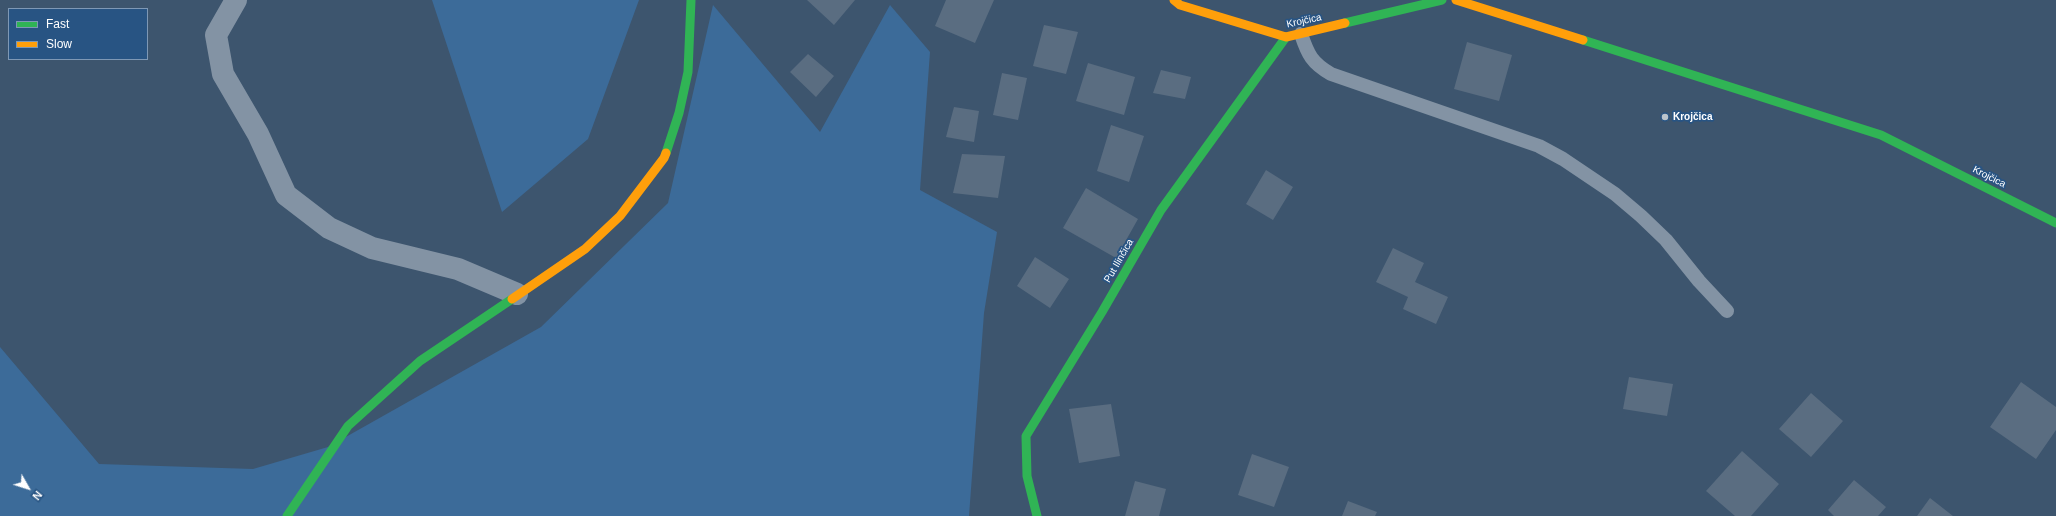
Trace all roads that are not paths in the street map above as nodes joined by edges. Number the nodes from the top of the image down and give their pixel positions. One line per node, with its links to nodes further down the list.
1 (236, 0): 9 (street)
2 (691, 0): 9 (main road)
3 (1174, 0): 7 (main road, Krojčica)
4 (1442, 0): 6 (main road, Krojčica)
5 (1456, 0): 8 (main road, Krojčica)
6 (1301, 34): 7 (main road, Krojčica); 10 (lane)
7 (1286, 37): 12 (main road, Put Ilinčica)
8 (2056, 223)
9 (517, 294): 11 (main road)
10 (1727, 310)
11 (287, 516)
12 (1037, 516)

